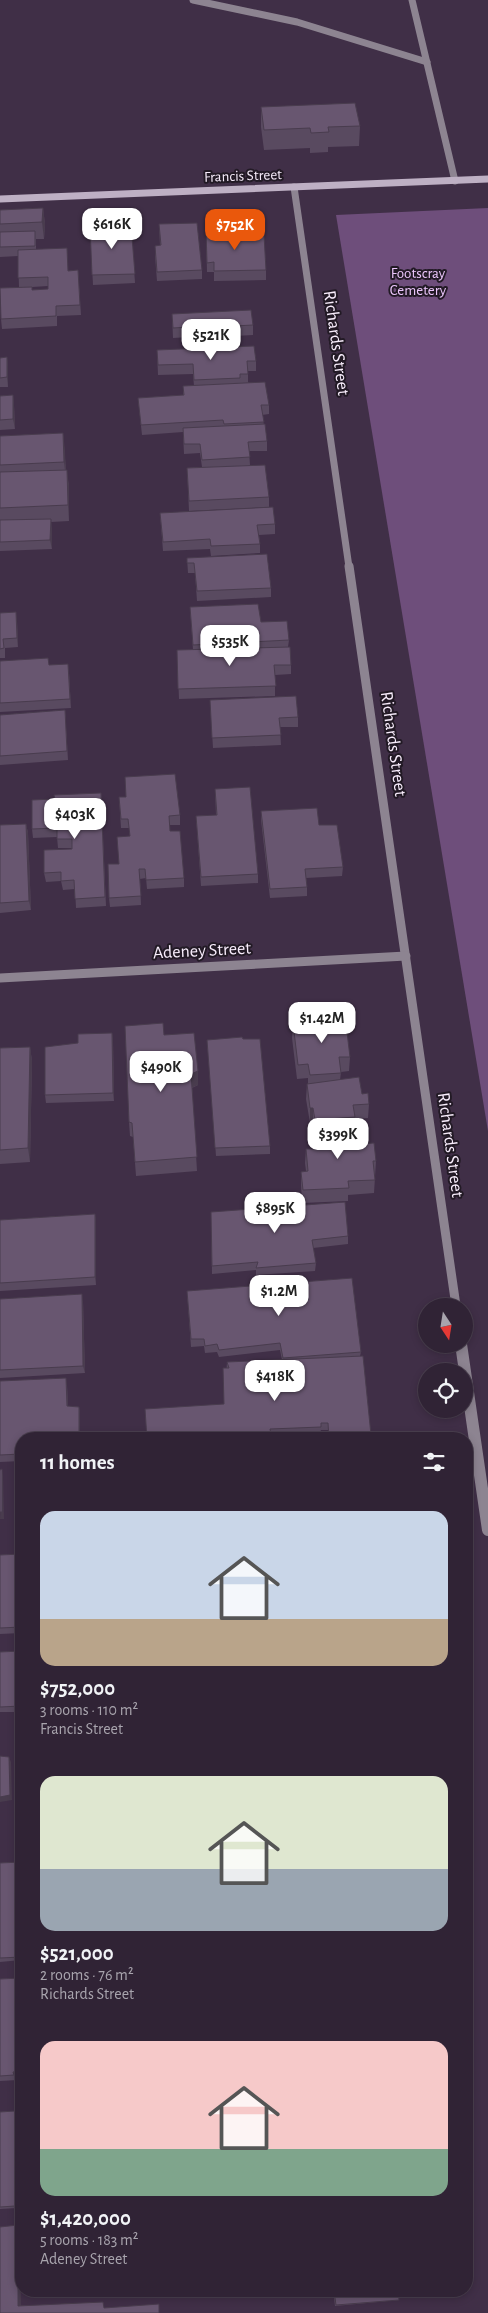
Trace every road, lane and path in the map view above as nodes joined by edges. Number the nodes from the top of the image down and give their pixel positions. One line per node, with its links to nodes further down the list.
1 (193, 0): 3 (street)
2 (412, 0): 3 (street)
3 (427, 62): 5 (street)
4 (488, 179): 5 (main road, Francis Street)
5 (455, 181): 6 (main road, Francis Street)
6 (294, 187): 7 (main road, Francis Street); 8 (street, Richards Street)
7 (0, 199)
8 (406, 956): 9 (street, Adeney Street); 10 (street, Richards Street)
9 (0, 978)
10 (455, 1298)
11 (462, 1353): 12 (street)
12 (488, 1530)

